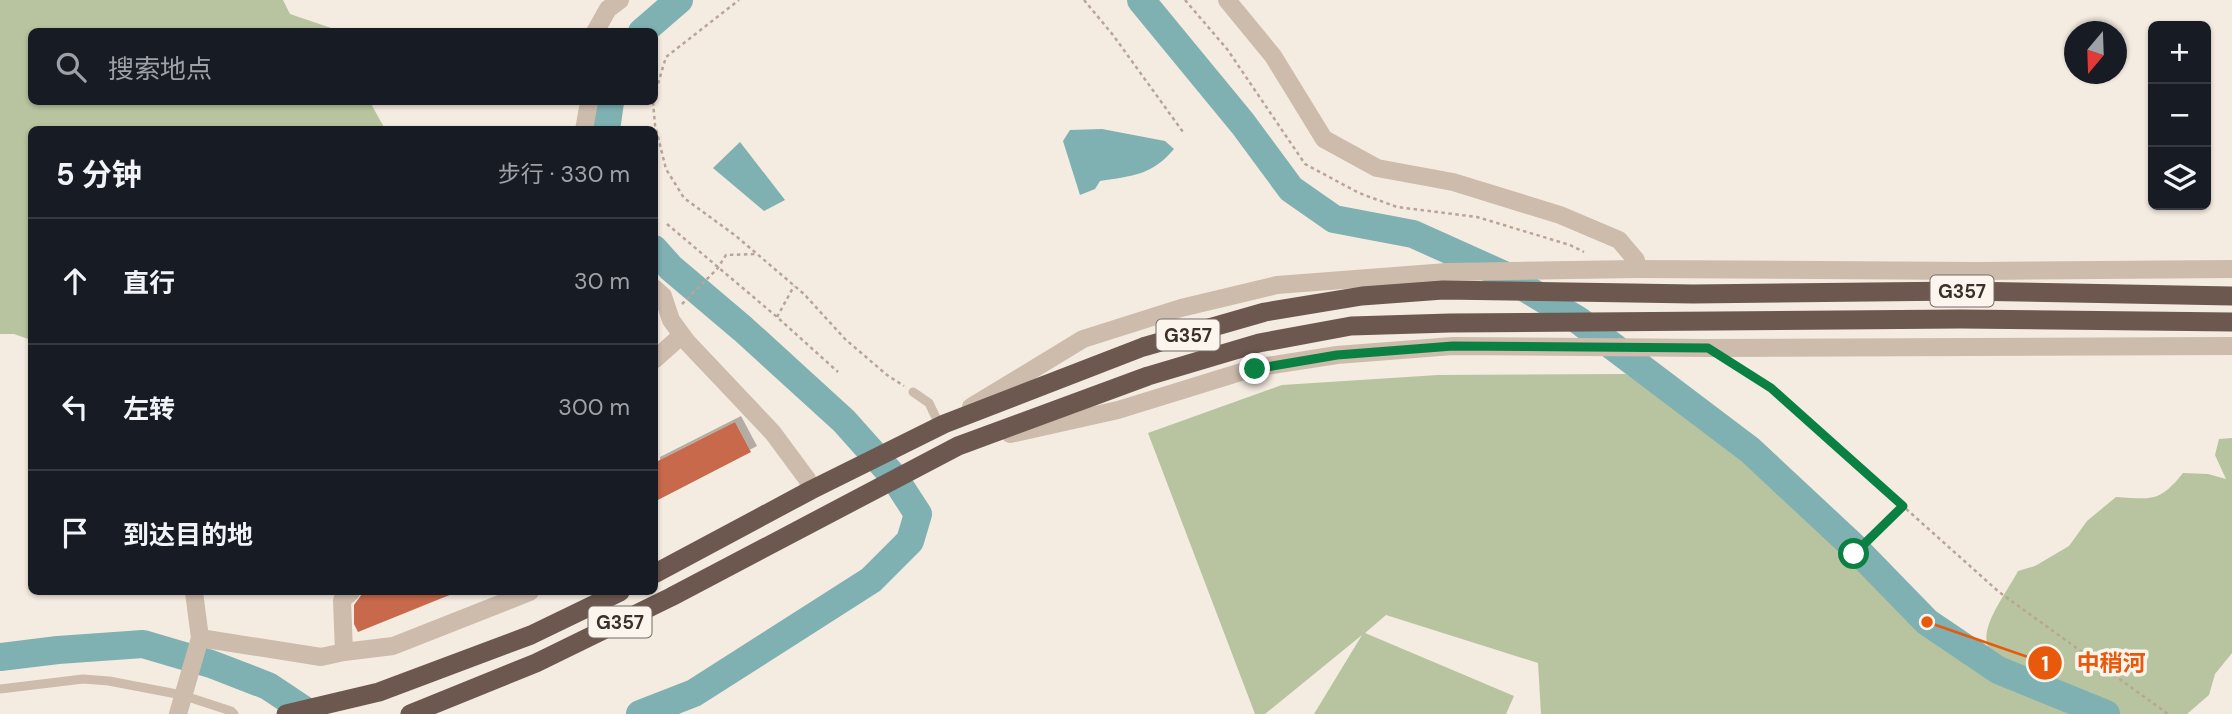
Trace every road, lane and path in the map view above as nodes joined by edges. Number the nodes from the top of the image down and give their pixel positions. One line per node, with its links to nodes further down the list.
1 (620, 0): 5 (street)
2 (739, 0): 6 (path)
3 (1084, 0): 11 (path)
4 (1227, 0): 16 (street)
5 (597, 28)
6 (658, 85)
7 (588, 105): 9 (street)
8 (654, 105): 10 (path)
9 (585, 126)
10 (655, 126)
11 (1183, 132)
12 (658, 137): 14 (path)
13 (667, 224): 15 (path)
14 (757, 254): 15 (path); 19 (path)
15 (718, 269): 22 (path); 23 (path)
16 (1636, 269): 17 (street); 18 (street)
17 (2232, 269)
18 (1445, 281): 21 (highway, G357); 31 (highway, G357); 31 (street)
19 (794, 286): 23 (path); 30 (path)
20 (658, 292): 25 (street)
21 (2232, 296)
22 (687, 300)
23 (777, 317): 29 (path)
24 (2232, 322): 32 (highway, G357)
25 (682, 335): 28 (street); 33 (street)
26 (2232, 346): 27 (street)
27 (1708, 348): 32 (street); 34 (path)
28 (658, 356)
29 (838, 372)
30 (913, 392): 31 (lane)
31 (942, 425): 33 (highway, G357)
32 (958, 446): 48 (highway, G357)
33 (811, 490): 36 (highway, G357)
34 (1902, 507): 35 (path); 49 (path)
35 (1854, 554)
36 (658, 573)
37 (194, 595): 41 (street)
38 (348, 595): 42 (street)
39 (522, 595): 42 (street)
40 (614, 595): 47 (highway, G357)
41 (200, 638): 42 (street); 44 (street)
42 (344, 652)
43 (0, 689): 44 (lane)
44 (182, 695): 45 (street); 46 (lane)
45 (177, 714)
46 (234, 714)
47 (286, 714)
48 (411, 714)
49 (2168, 714)

